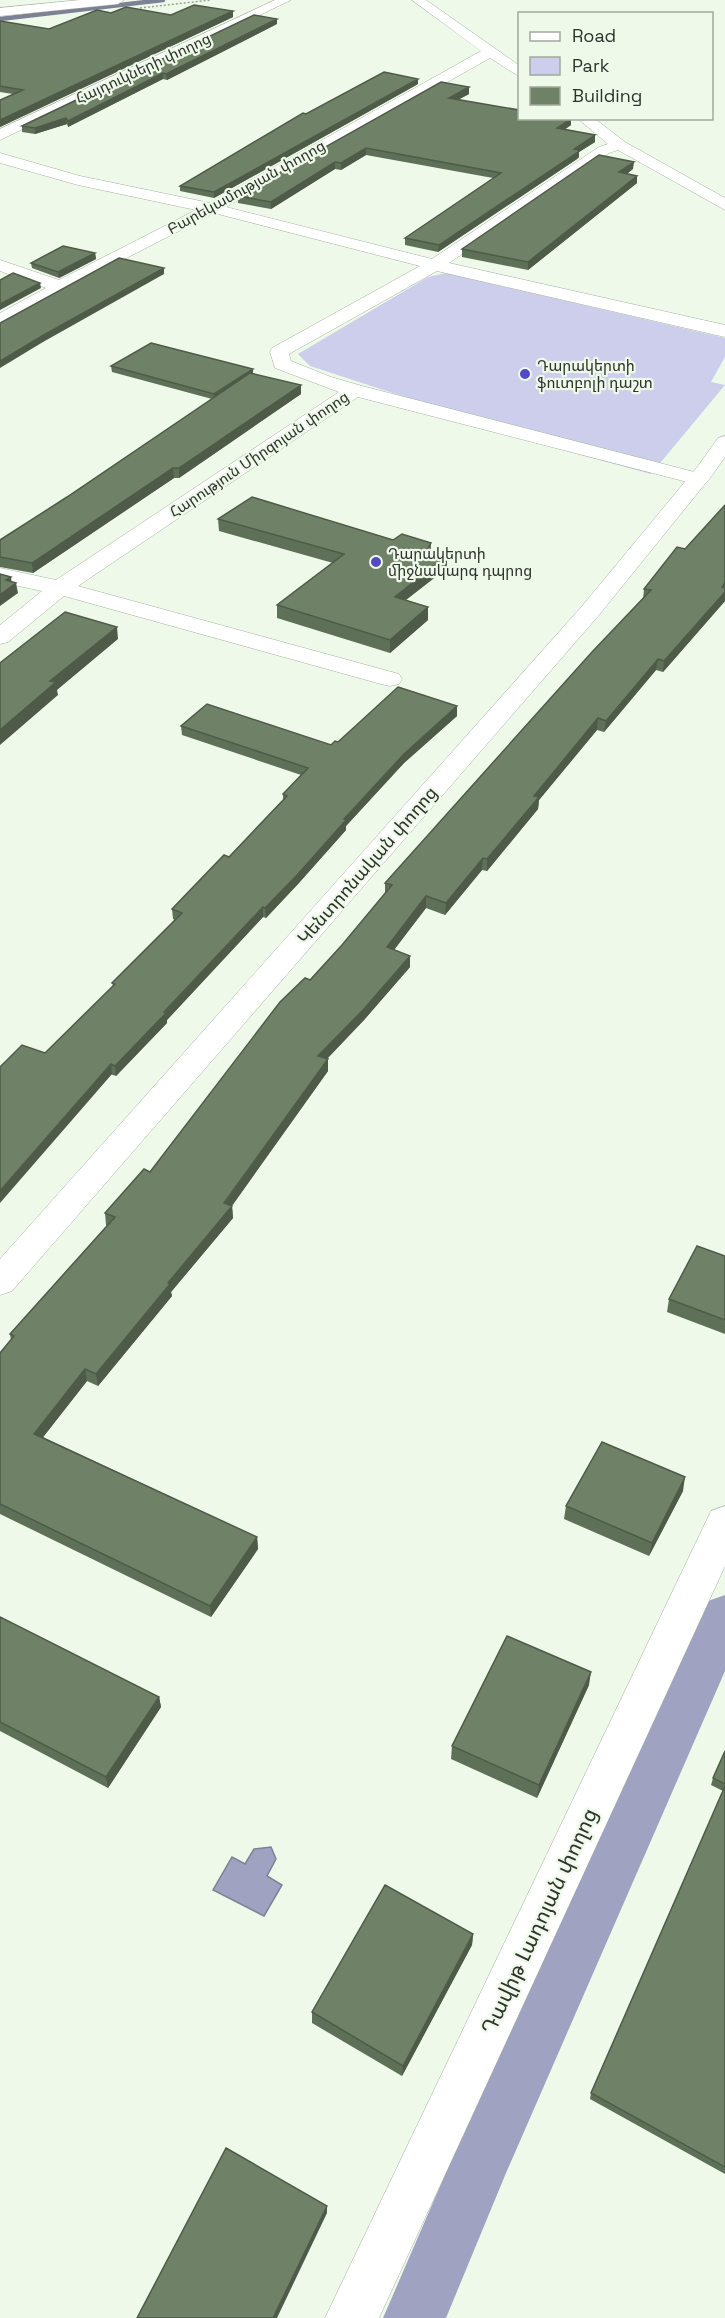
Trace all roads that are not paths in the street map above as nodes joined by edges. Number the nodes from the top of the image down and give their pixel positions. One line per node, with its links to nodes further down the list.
1 (118, 0): 4 (street)
2 (285, 0): 8 (street, Հայդուկների փողոց)
3 (418, 0): 5 (street)
4 (0, 12)
5 (490, 52): 6 (street); 12 (street, Բարեկամության փողոց)
6 (518, 72)
7 (587, 120): 9 (street)
8 (0, 135)
9 (620, 145): 11 (street); 14 (street, Հարություն Միրզոյան փողոց)
10 (0, 158): 12 (street)
11 (725, 205)
12 (212, 208): 14 (street); 15 (street, Բարեկամության փողոց)
13 (0, 265): 15 (street)
14 (435, 266): 17 (street); 18 (street, Հարություն Միրզոյան փողոց)
15 (61, 287): 16 (street, Բարեկամության փողոց)
16 (0, 321)
17 (725, 331)
18 (355, 390): 20 (street); 22 (street, Հարություն Միրզոյան փողոց)
19 (725, 442): 20 (street, Կենտրոնական փողոց)
20 (699, 479): 25 (street, Կենտրոնական փողոց)
21 (0, 575): 22 (street)
22 (60, 588): 23 (street, Հարություն Միրզոյան փողոց); 24 (street)
23 (0, 637)
24 (390, 679)
25 (0, 1282)
26 (725, 1523): 27 (street, Դավիթ Լադոյան փողոց)
27 (352, 2318)

